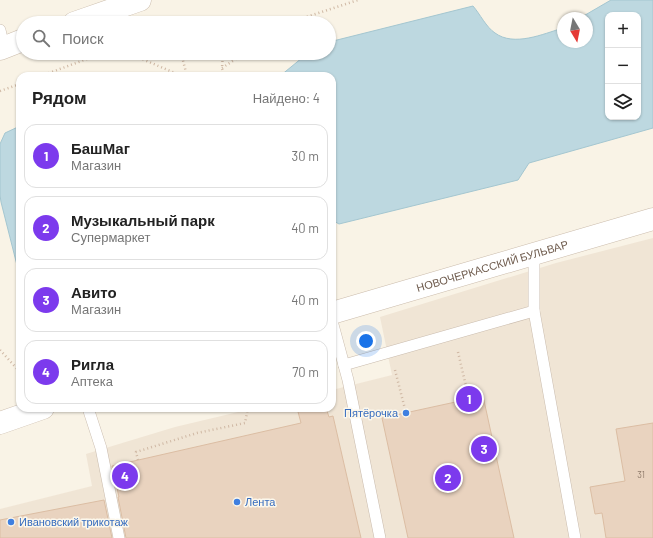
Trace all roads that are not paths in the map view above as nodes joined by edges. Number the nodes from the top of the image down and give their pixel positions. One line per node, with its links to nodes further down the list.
1 (140, 0): 2 (street)
2 (94, 16)
3 (653, 218): 4 (street, НОВОЧЕРКАССКИЙ БУЛЬВАР)
4 (534, 253): 5 (lane); 6 (street, НОВОЧЕРКАССКИЙ БУЛЬВАР)
5 (534, 311): 8 (lane); 14 (lane)
6 (336, 312)
7 (336, 336): 8 (lane)
8 (344, 365): 13 (lane)
9 (32, 412): 11 (street)
10 (89, 412): 12 (lane)
11 (0, 423)
12 (119, 538)
13 (380, 538)
14 (575, 538)

